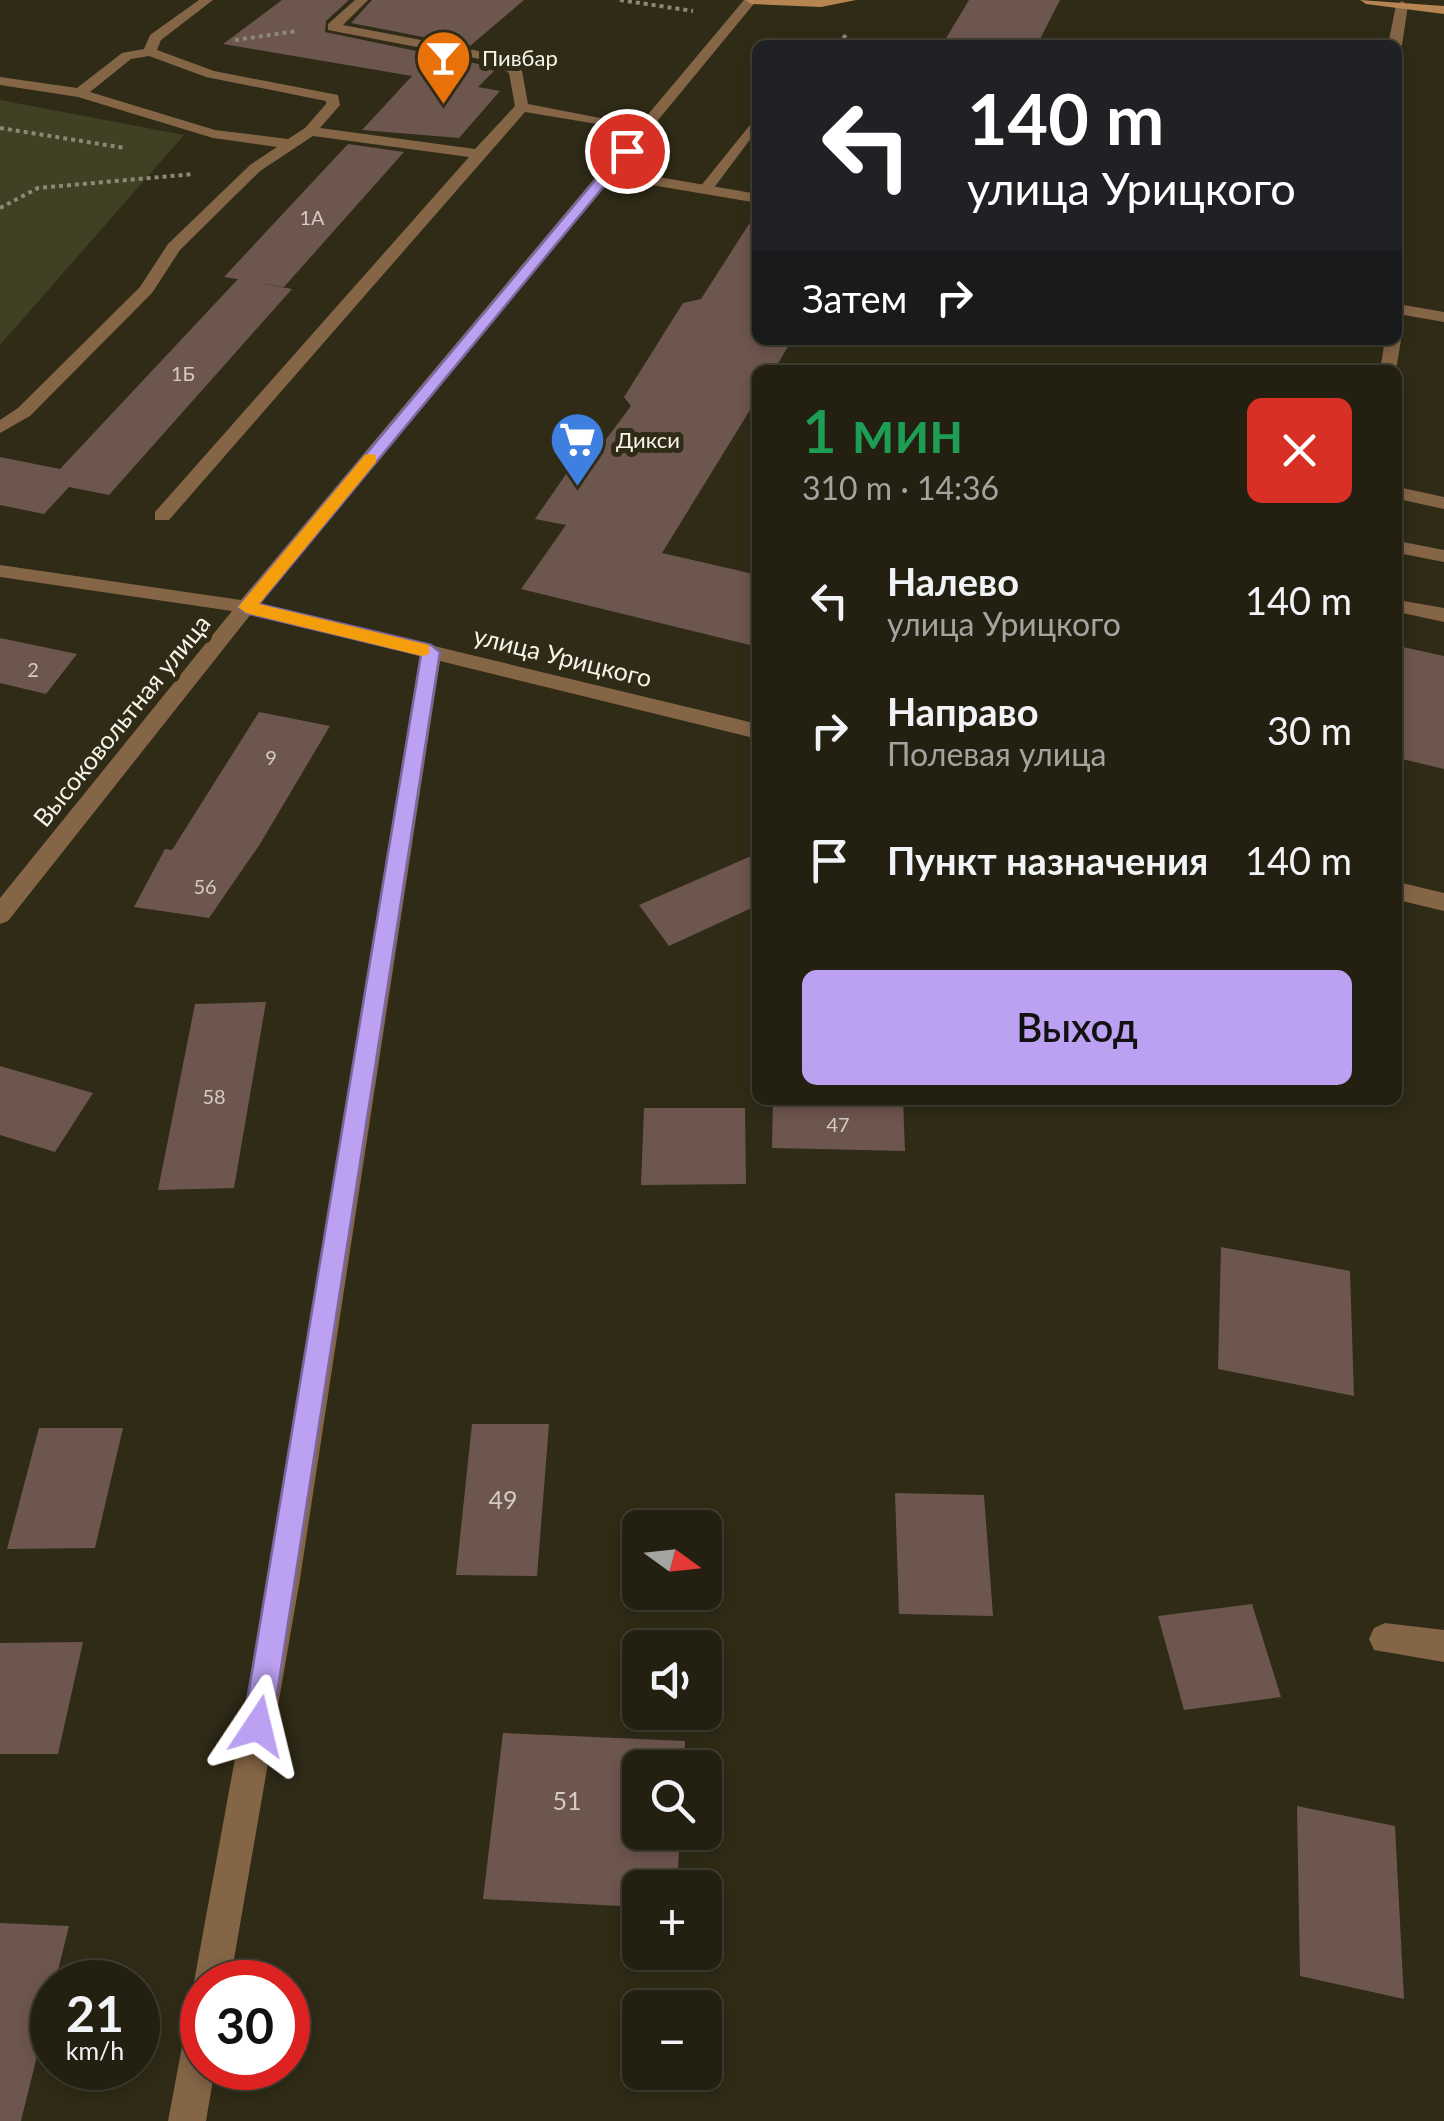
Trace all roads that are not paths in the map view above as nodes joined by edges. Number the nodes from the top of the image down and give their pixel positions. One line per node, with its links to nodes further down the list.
1 (207, 0): 9 (street)
2 (362, 0): 12 (street)
3 (751, 0): 4 (main road); 14 (street, Высоковольтная улица)
4 (850, 0)
5 (1366, 0): 6 (main road)
6 (1402, 4): 7 (main road); 8 (street)
7 (1444, 10)
8 (1396, 40)
9 (150, 52): 11 (street); 15 (street)
10 (0, 81): 11 (street)
11 (80, 93): 16 (street)
12 (522, 106): 14 (street); 17 (street)
13 (752, 127): 19 (street)
14 (645, 128): 18 (street, Высоковольтная улица)
15 (310, 131): 16 (street); 17 (street)
16 (290, 144): 23 (street)
17 (479, 154): 26 (street)
18 (608, 173): 19 (street); 30 (street, Высоковольтная улица)
19 (705, 190): 20 (street)
20 (752, 198)
21 (1402, 311): 22 (street)
22 (1444, 317)
23 (0, 428)
24 (1402, 495): 25 (street)
25 (1444, 503)
26 (162, 516)
27 (1402, 548): 28 (street)
28 (1444, 556)
29 (0, 570): 30 (street, улица Урицкого)
30 (246, 607): 33 (street, улица Урицкого); 37 (street, Высоковольтная улица)
31 (1402, 607): 32 (street)
32 (1444, 615)
33 (431, 652): 34 (street, улица Урицкого); 40 (street)
34 (752, 731)
35 (1402, 892): 36 (street)
36 (1444, 902)
37 (0, 915)
38 (1385, 1638): 39 (street)
39 (1444, 1646)
40 (216, 1960)
41 (193, 2090): 42 (street)
42 (188, 2121)

